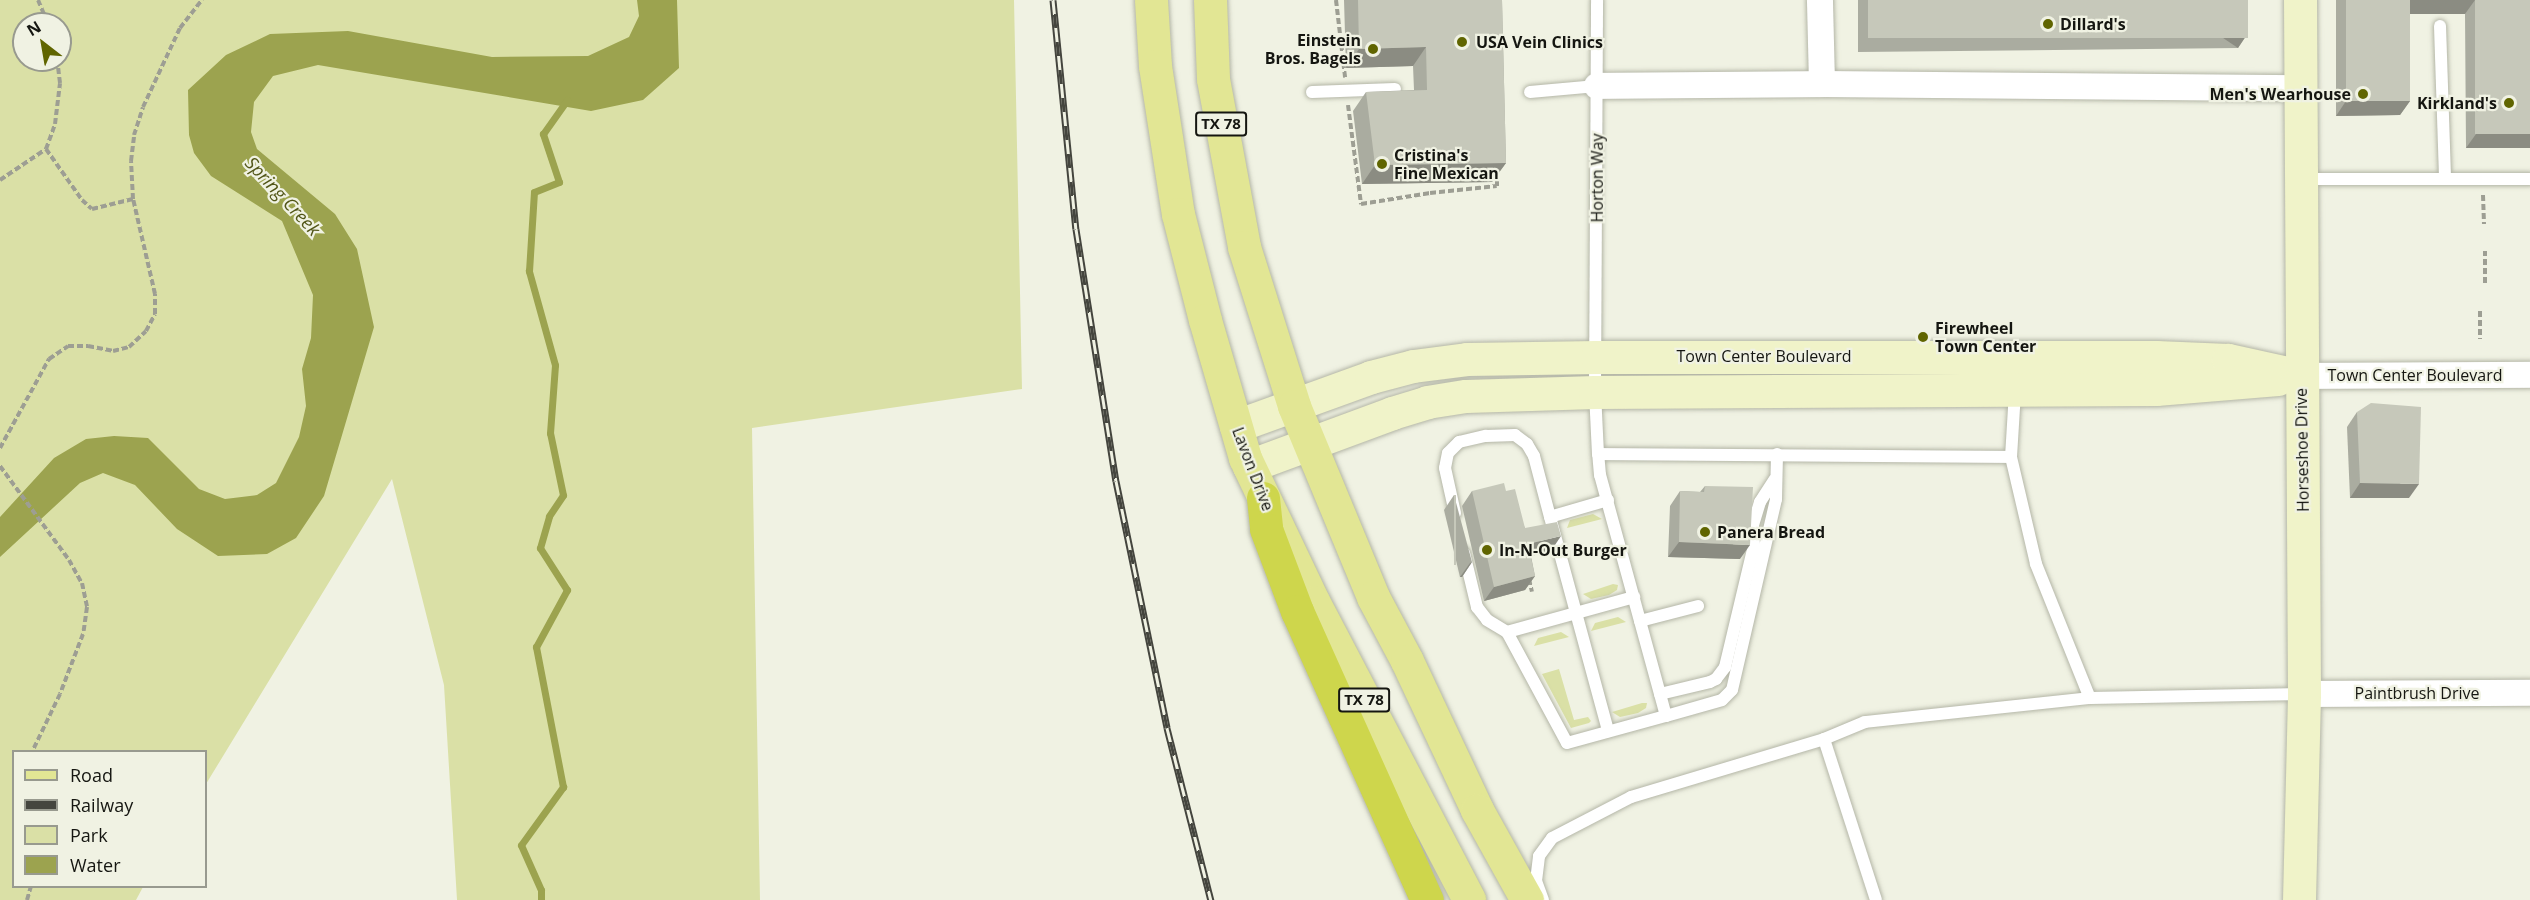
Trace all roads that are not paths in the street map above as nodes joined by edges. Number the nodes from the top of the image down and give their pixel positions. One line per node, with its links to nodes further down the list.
1 (1151, 0): 22 (main road, Lavon Drive / TX 78)
2 (1210, 0): 21 (main road, TX 78)
3 (1597, 0): 8 (lane, Horton Way)
4 (1820, 0): 7 (street)
5 (2301, 0): 9 (street, Horseshoe Drive)
6 (2440, 26): 14 (lane)
7 (1822, 84): 8 (street); 9 (street)
8 (1597, 86): 12 (lane); 16 (lane, Horton Way)
9 (2301, 88): 13 (street, Horseshoe Drive)
10 (1395, 89): 11 (lane)
11 (1312, 92)
12 (1530, 92)
13 (2301, 178): 14 (lane); 18 (street, Horseshoe Drive)
14 (2445, 179): 15 (lane)
15 (2530, 179)
16 (1597, 357): 18 (street, Town Center Boulevard); 20 (lane, Horton Way); 21 (street, Town Center Boulevard)
17 (2530, 375): 18 (street, Town Center Boulevard)
18 (2301, 376): 19 (street, Town Center Boulevard); 39 (street, Horseshoe Drive)
19 (2015, 390): 20 (street, Town Center Boulevard); 26 (lane)
20 (1595, 392): 23 (street, Town Center Boulevard); 24 (lane, Horton Way)
21 (1294, 406): 22 (street, Town Center Boulevard); 23 (main road, TX 78)
22 (1236, 426): 27 (main road, Lavon Drive / TX 78)
23 (1308, 443): 27 (street, Town Center Boulevard); 46 (main road, TX 78)
24 (1598, 454): 25 (lane); 30 (lane, Horton Way)
25 (1777, 454): 26 (lane); 28 (lane)
26 (2011, 457): 40 (lane)
27 (1249, 466): 29 (main road, Lavon Drive / TX 78)
28 (1775, 479): 38 (lane); 41 (lane)
29 (1263, 498): 44 (highway); 45 (main road, Lavon Drive / TX 78)
30 (1608, 500): 31 (lane); 32 (lane, Horton Way)
31 (1550, 517): 34 (lane); 36 (lane)
32 (1634, 597): 34 (lane); 35 (lane, Horton Way)
33 (1698, 606): 35 (lane)
34 (1576, 613): 36 (lane); 42 (lane)
35 (1640, 621): 38 (lane, Horton Way)
36 (1507, 632): 42 (lane)
37 (2530, 693): 39 (street, Paintbrush Drive)
38 (1660, 694): 41 (lane, Horton Way)
39 (2304, 694): 40 (lane); 49 (street, Horseshoe Drive)
40 (2090, 698): 43 (lane)
41 (1666, 716): 42 (lane)
42 (1608, 731)
43 (1824, 739): 47 (lane); 48 (lane)
44 (1427, 900)
45 (1469, 900)
46 (1527, 900)
47 (1544, 900)
48 (1876, 900)
49 (2299, 900)

